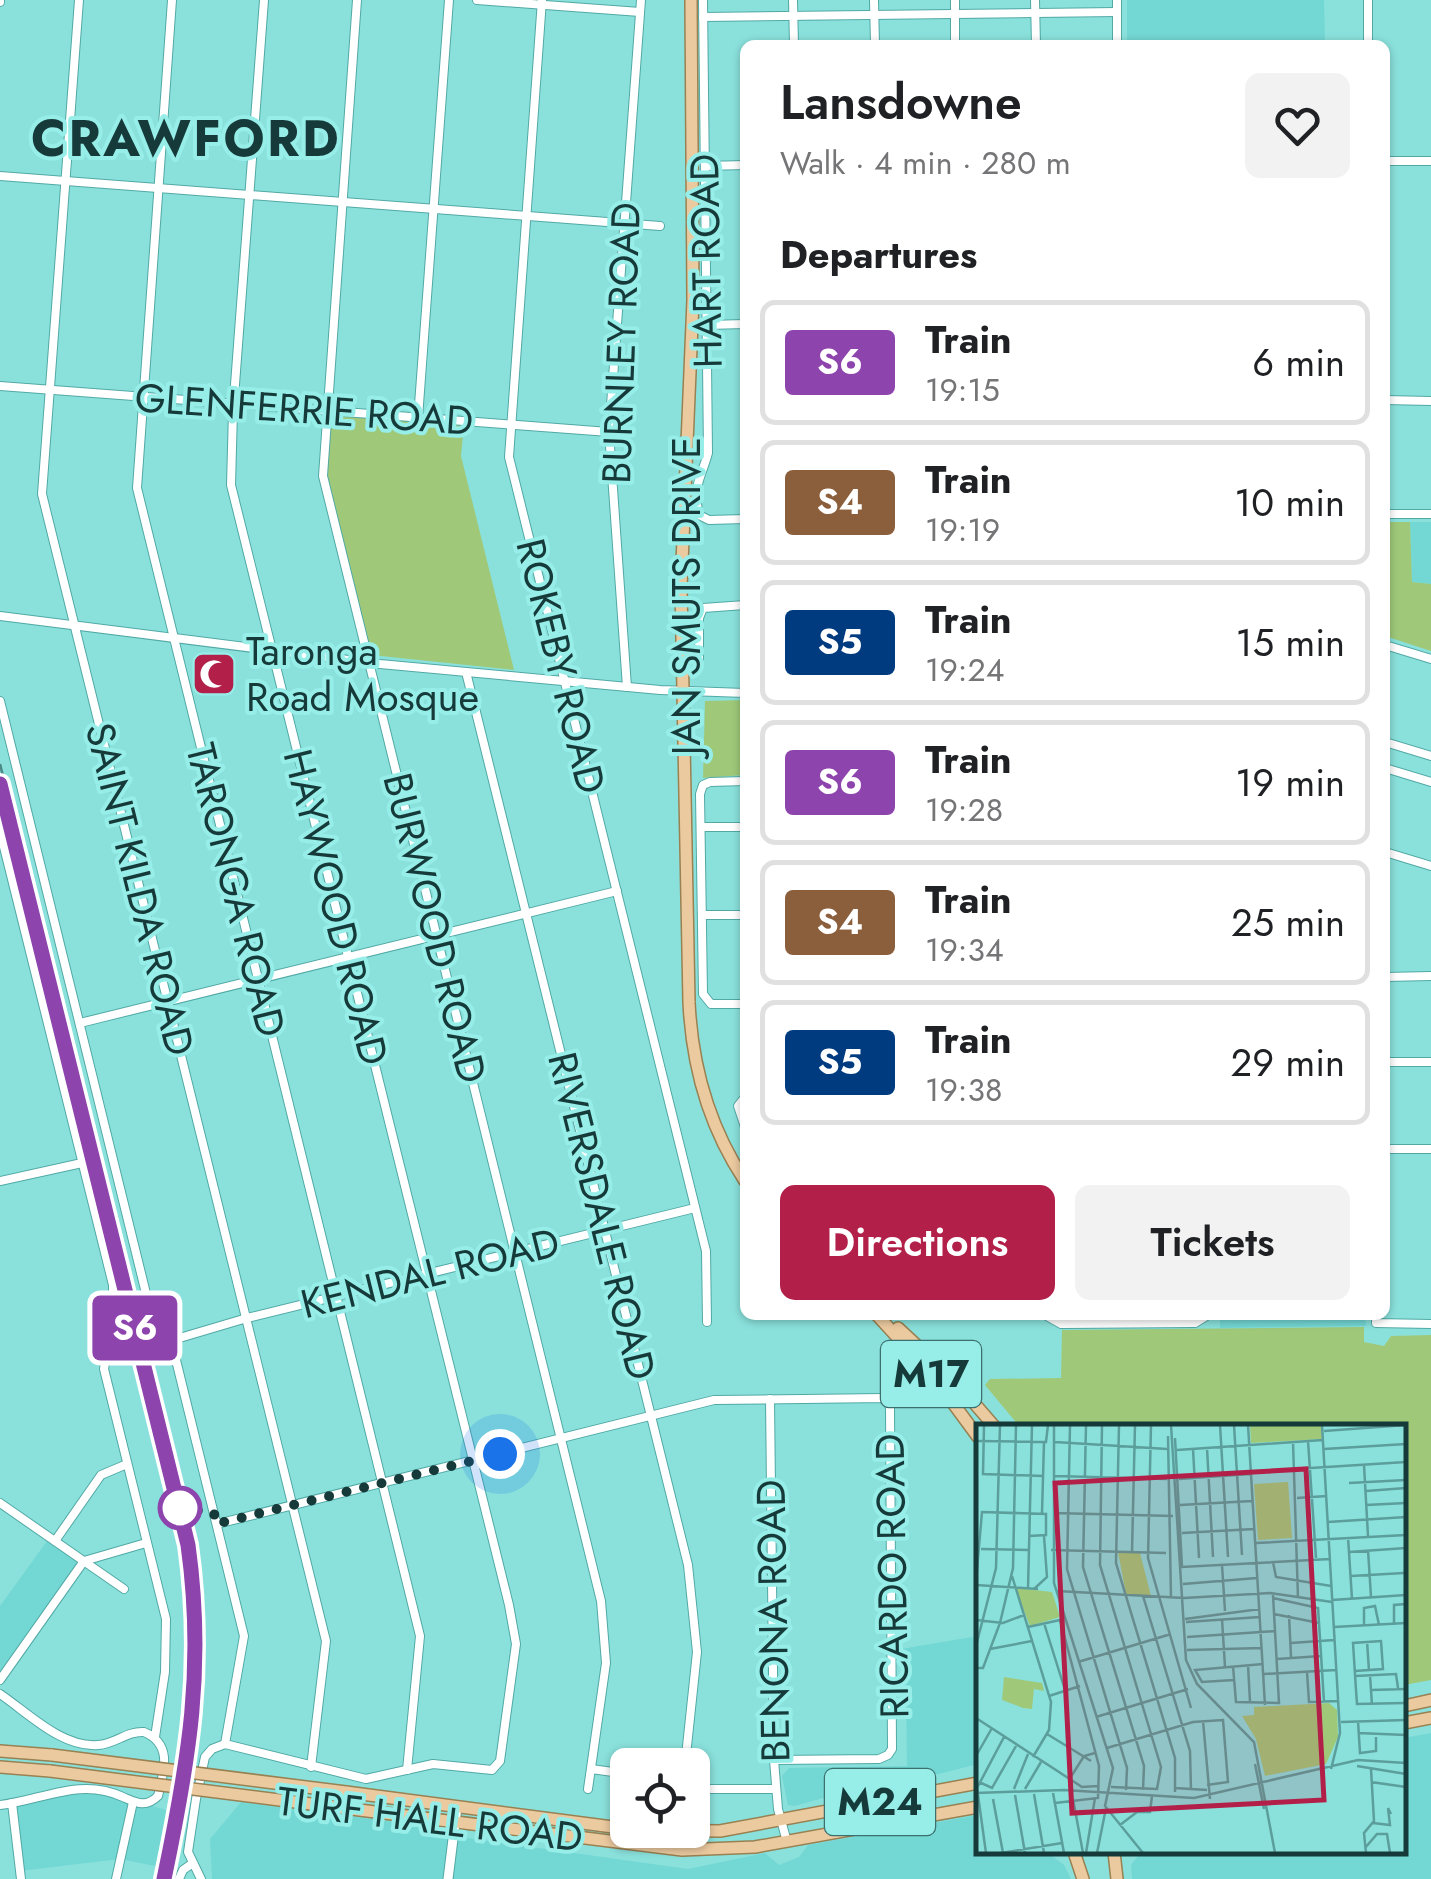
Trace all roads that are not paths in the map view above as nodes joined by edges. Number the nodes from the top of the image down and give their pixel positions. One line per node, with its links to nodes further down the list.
1 (79, 0): 35 (street, SAINT KILDA ROAD)
2 (172, 0): 36 (street, TARONGA ROAD)
3 (264, 0): 37 (street, HAYWOOD ROAD)
4 (356, 0): 38 (street, BURWOOD ROAD)
5 (449, 0): 39 (street)
6 (477, 0): 16 (street)
7 (641, 0): 17 (street, BURNLEY ROAD)
8 (690, 0): 70 (main road, JAN SMUTS DRIVE)
9 (704, 0): 22 (street, HART ROAD)
10 (793, 0): 23 (street)
11 (874, 0): 21 (street)
12 (955, 0): 20 (street)
13 (1035, 0): 18 (street)
14 (1117, 0): 19 (street)
15 (1368, 0): 29 (street)
16 (542, 2): 17 (street); 40 (street, ROKEBY ROAD)
17 (640, 12): 41 (street, BURNLEY ROAD)
18 (1036, 12): 19 (street); 20 (street); 27 (street)
19 (1117, 12): 28 (street)
20 (955, 13): 21 (street); 26 (street)
21 (874, 14): 23 (street); 25 (street)
22 (704, 16): 23 (street); 33 (street, HART ROAD)
23 (793, 16): 24 (street)
24 (794, 40)
25 (875, 40)
26 (956, 40)
27 (1036, 40)
28 (1117, 40)
29 (1368, 40)
30 (1390, 161): 31 (street)
31 (1431, 161)
32 (740, 165): 33 (street)
33 (705, 166): 43 (street, HART ROAD)
34 (0, 176): 35 (street)
35 (66, 181): 36 (street); 46 (street, SAINT KILDA ROAD)
36 (157, 188): 37 (street); 47 (street, TARONGA ROAD)
37 (250, 195): 38 (street); 50 (street, HAYWOOD ROAD)
38 (342, 202): 39 (street); 51 (street, BURWOOD ROAD)
39 (433, 208): 40 (street); 52 (street)
40 (526, 216): 41 (street); 53 (street, ROKEBY ROAD)
41 (624, 223): 42 (street); 54 (street, BURNLEY ROAD)
42 (660, 226)
43 (708, 324): 44 (street); 57 (street, HART ROAD)
44 (740, 324)
45 (0, 386): 46 (street, GLENFERRIE ROAD)
46 (50, 390): 47 (street, GLENFERRIE ROAD); 60 (street, SAINT KILDA ROAD)
47 (142, 397): 50 (street, GLENFERRIE ROAD); 61 (street, TARONGA ROAD)
48 (1390, 400): 49 (street)
49 (1431, 401)
50 (234, 404): 51 (street, GLENFERRIE ROAD); 63 (street, HAYWOOD ROAD)
51 (326, 411): 52 (street, GLENFERRIE ROAD); 66 (street, BURWOOD ROAD)
52 (418, 418): 53 (street, GLENFERRIE ROAD)
53 (510, 424): 54 (street, GLENFERRIE ROAD); 68 (street, ROKEBY ROAD)
54 (609, 432): 69 (street, BURNLEY ROAD)
55 (1390, 514): 56 (street)
56 (1431, 514)
57 (740, 519)
58 (740, 605): 64 (street)
59 (0, 616): 60 (street)
60 (74, 626): 61 (street); 92 (street, SAINT KILDA ROAD)
61 (173, 638): 63 (street); 91 (street, TARONGA ROAD)
62 (1390, 647): 65 (street)
63 (271, 650): 66 (street); 88 (street, HAYWOOD ROAD)
64 (699, 658)
65 (1431, 659)
66 (368, 662): 67 (street); 87 (street, BURWOOD ROAD)
67 (466, 672): 68 (street); 84 (street, RIVERSDALE ROAD)
68 (564, 681): 69 (street); 83 (street, ROKEBY ROAD)
69 (626, 687): 70 (street)
70 (684, 692): 71 (street); 100 (main road, JAN SMUTS DRIVE)
71 (740, 693)
72 (0, 701): 94 (street)
73 (1390, 744): 74 (street)
74 (1431, 756)
75 (1390, 770): 77 (street)
76 (740, 781): 79 (street)
77 (1431, 782)
78 (740, 826): 79 (street)
79 (701, 827): 85 (street)
80 (0, 831): 99 (street)
81 (1390, 854): 82 (street)
82 (1431, 866)
83 (616, 890): 84 (street); 102 (street, ROKEBY ROAD)
84 (526, 913): 87 (street); 103 (street, RIVERSDALE ROAD)
85 (702, 915): 86 (street); 93 (street)
86 (740, 915)
87 (436, 935): 88 (street); 104 (street, BURWOOD ROAD)
88 (348, 957): 91 (street); 105 (street, HAYWOOD ROAD)
89 (1431, 976): 90 (street)
90 (1390, 977)
91 (258, 979): 92 (street); 106 (street, TARONGA ROAD)
92 (167, 1002): 94 (street); 107 (street, SAINT KILDA ROAD)
93 (740, 1004)
94 (80, 1023): 117 (street)
95 (1390, 1062): 96 (street)
96 (1431, 1062)
97 (1390, 1149): 98 (street)
98 (1431, 1149)
99 (82, 1163): 101 (street); 124 (street)
100 (740, 1172)
101 (0, 1181)
102 (694, 1208): 103 (street, KENDAL ROAD); 115 (street, ROKEBY ROAD)
103 (605, 1230): 104 (street, KENDAL ROAD); 119 (street, RIVERSDALE ROAD)
104 (515, 1252): 105 (street, KENDAL ROAD); 122 (street, BURWOOD ROAD)
105 (427, 1274): 106 (street, KENDAL ROAD); 123 (street, HAYWOOD ROAD)
106 (336, 1296): 107 (street, KENDAL ROAD); 125 (street, TARONGA ROAD)
107 (247, 1318): 117 (street, KENDAL ROAD); 127 (street, SAINT KILDA ROAD)
108 (885, 1320): 121 (main road, M17)
109 (887, 1320): 120 (main road, M17)
110 (1054, 1320): 111 (street)
111 (1115, 1320)
112 (1146, 1320): 113 (street)
113 (1202, 1320)
114 (1376, 1320): 116 (street)
115 (707, 1322)
116 (1431, 1324)
117 (166, 1342): 128 (street)
118 (770, 1398): 119 (street); 143 (street, BENONA ROAD); 143 (street, RICARDO ROAD)
119 (652, 1417): 122 (street); 141 (street, RIVERSDALE ROAD)
120 (992, 1424)
121 (976, 1434)
122 (561, 1439): 123 (street); 147 (street, BURWOOD ROAD)
123 (473, 1460): 125 (street); 146 (street, HAYWOOD ROAD)
124 (127, 1464): 129 (street); 130 (street)
125 (382, 1483): 127 (street); 148 (street, TARONGA ROAD)
126 (0, 1503): 129 (street)
127 (293, 1505): 128 (street); 144 (street, SAINT KILDA ROAD)
128 (216, 1524): 140 (street)
129 (55, 1540): 131 (street)
130 (146, 1544): 131 (street); 139 (street)
131 (84, 1561): 132 (street); 133 (street)
132 (124, 1589)
133 (0, 1680)
134 (0, 1694): 139 (street)
135 (1431, 1700): 136 (main road)
136 (1406, 1706)
137 (1431, 1718): 138 (main road)
138 (1406, 1723)
139 (154, 1736): 154 (street)
140 (225, 1744): 144 (street, TURF HALL ROAD); 167 (street)
141 (687, 1748)
142 (0, 1751): 157 (main road, TURF HALL ROAD, bridge)
143 (774, 1760): 153 (street, BENONA ROAD)
144 (311, 1766): 148 (street, TURF HALL ROAD)
145 (0, 1767): 160 (main road, TURF HALL ROAD / M24, bridge)
146 (461, 1767): 148 (street, TURF HALL ROAD)
147 (591, 1769): 149 (street); 151 (street, BURWOOD ROAD)
148 (406, 1770)
149 (610, 1772)
150 (976, 1782): 159 (main road, TURF HALL ROAD / M24)
151 (588, 1789)
152 (710, 1789): 153 (street)
153 (775, 1789): 159 (street, BENONA ROAD)
154 (133, 1802): 155 (street); 169 (street)
155 (12, 1803): 156 (street); 168 (street)
156 (0, 1805)
157 (457, 1807): 160 (street); 161 (main road, TURF HALL ROAD)
158 (976, 1807): 163 (main road, TURF HALL ROAD / M24)
159 (780, 1820): 162 (main road, TURF HALL ROAD / M24); 163 (street, BENONA ROAD)
160 (456, 1822): 163 (main road, TURF HALL ROAD / M24); 172 (street)
161 (610, 1827)
162 (710, 1831)
163 (787, 1842)
164 (1075, 1854): 173 (main road)
165 (1083, 1854): 173 (main road)
166 (1114, 1854): 174 (main road)
167 (192, 1863): 170 (street); 171 (street)
168 (21, 1879)
169 (116, 1879)
170 (180, 1879)
171 (201, 1879)
172 (448, 1879)
173 (1085, 1879)
174 (1117, 1879)

